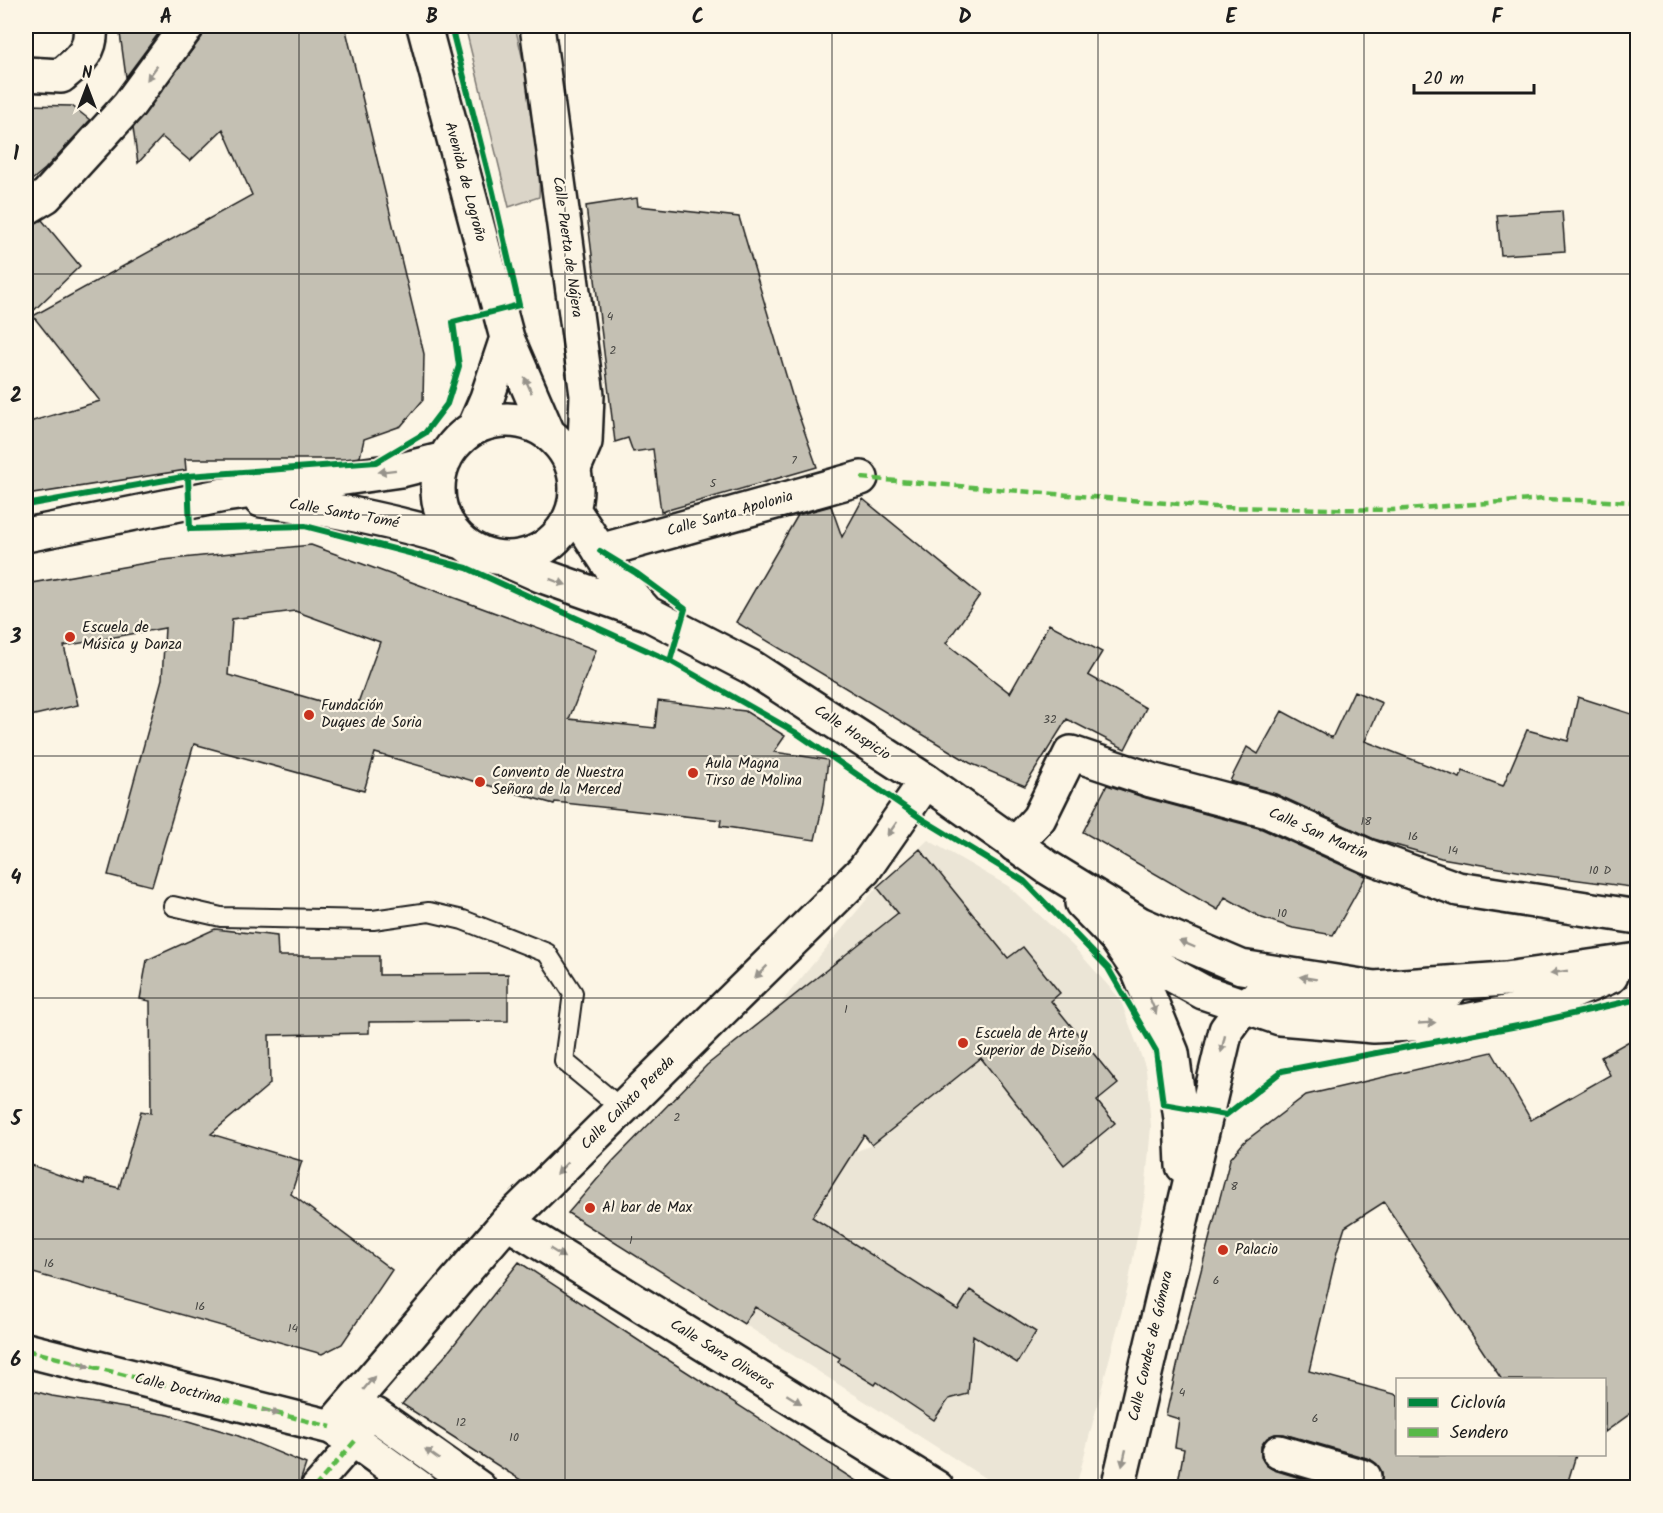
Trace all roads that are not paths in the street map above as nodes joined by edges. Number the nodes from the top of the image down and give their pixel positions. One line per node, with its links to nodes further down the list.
1 (90, 26): 5 (street)
2 (187, 26): 6 (street, one-way to 6)
3 (424, 26): 7 (street, Avenida de Logroño)
4 (537, 26): 11 (street, Calle Puerta de Nájera)
5 (26, 74)
6 (26, 208)
7 (507, 338): 8 (street); 9 (street, Avenida de Logroño, one-way to 7)
8 (474, 428): 9 (street); 10 (street)
9 (548, 433): 11 (street)
10 (445, 459): 13 (street, Calle Santo Tomé, one-way to 13); 16 (street)
11 (574, 468): 14 (street)
12 (861, 478): 17 (street, Calle Santa Apolonia)
13 (224, 495): 15 (street, Calle Santo Tomé); 16 (street, Calle Santo Tomé)
14 (574, 511): 17 (street, Calle Hospicio); 18 (street)
15 (26, 535)
16 (462, 542): 18 (street)
17 (600, 551): 19 (street, Calle Hospicio)
18 (504, 559): 19 (street, Calle Hospicio, one-way to 19)
19 (647, 613): 20 (street, Calle Hospicio)
20 (926, 781): 21 (street, Calle Hospicio); 29 (street, Calle Calixto Pereda, one-way to 29)
21 (1015, 845): 22 (street, Calle Hospicio); 24 (street, Calle San Martín)
22 (1047, 867): 25 (street); 27 (street, one-way to 22)
23 (173, 906): 29 (lane)
24 (1638, 917)
25 (1115, 936): 28 (street); 30 (street, Calle Condes de Gómara, one-way to 30)
26 (1638, 963): 27 (street, one-way to 27); 28 (street, one-way to 26)
27 (1471, 981): 28 (street)
28 (1245, 1006): 30 (street, Calle Condes de Gómara, one-way to 30)
29 (621, 1109): 31 (street, Calle Calixto Pereda, one-way to 31)
30 (1185, 1204): 40 (street, Calle Condes de Gómara, one-way to 40)
31 (507, 1222): 33 (street, Calle Calixto Pereda, one-way to 31); 39 (street, Calle Sanz Oliveros, one-way to 39)
32 (26, 1350): 33 (street, Calle Doctrina, one-way to 33)
33 (343, 1435): 36 (street); 37 (street, Calle Doctrina); 38 (street, one-way to 33)
34 (1279, 1452): 35 (street)
35 (1364, 1477)
36 (314, 1488)
37 (420, 1488)
38 (479, 1488)
39 (937, 1488)
40 (1118, 1488)

